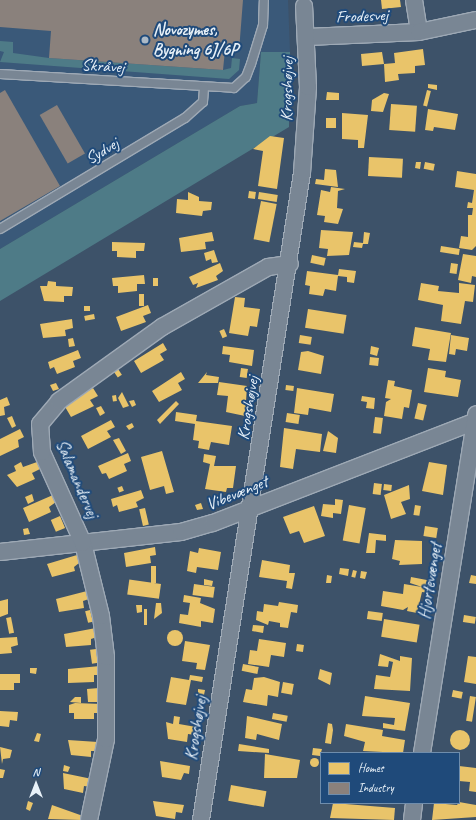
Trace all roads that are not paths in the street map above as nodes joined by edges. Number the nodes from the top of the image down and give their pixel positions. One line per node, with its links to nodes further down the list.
1 (264, 0): 10 (lane, Skråvej)
2 (414, 0): 5 (street)
3 (304, 3): 6 (street, Krogshøjvej)
4 (476, 20): 5 (street, Frodesvej)
5 (419, 32): 6 (street, Frodesvej)
6 (307, 37): 12 (street, Krogshøjvej)
7 (0, 74): 8 (lane, Skråvej)
8 (10, 75): 9 (lane); 10 (lane, Skråvej)
9 (0, 81)
10 (204, 88): 11 (lane, Sydvej)
11 (0, 229)
12 (290, 264): 14 (street, Krogshøjvej); 15 (street, Salamandervej)
13 (476, 419): 14 (street, Vibevænget); 17 (street, Hjortevænget)
14 (251, 507): 15 (street, Vibevænget); 20 (street, Krogshøjvej)
15 (83, 543): 16 (street, Vibevænget); 19 (street, Salamandervej)
16 (0, 552)
17 (422, 752)
18 (414, 804): 21 (street)
19 (89, 820)
20 (200, 820)
21 (412, 820)

